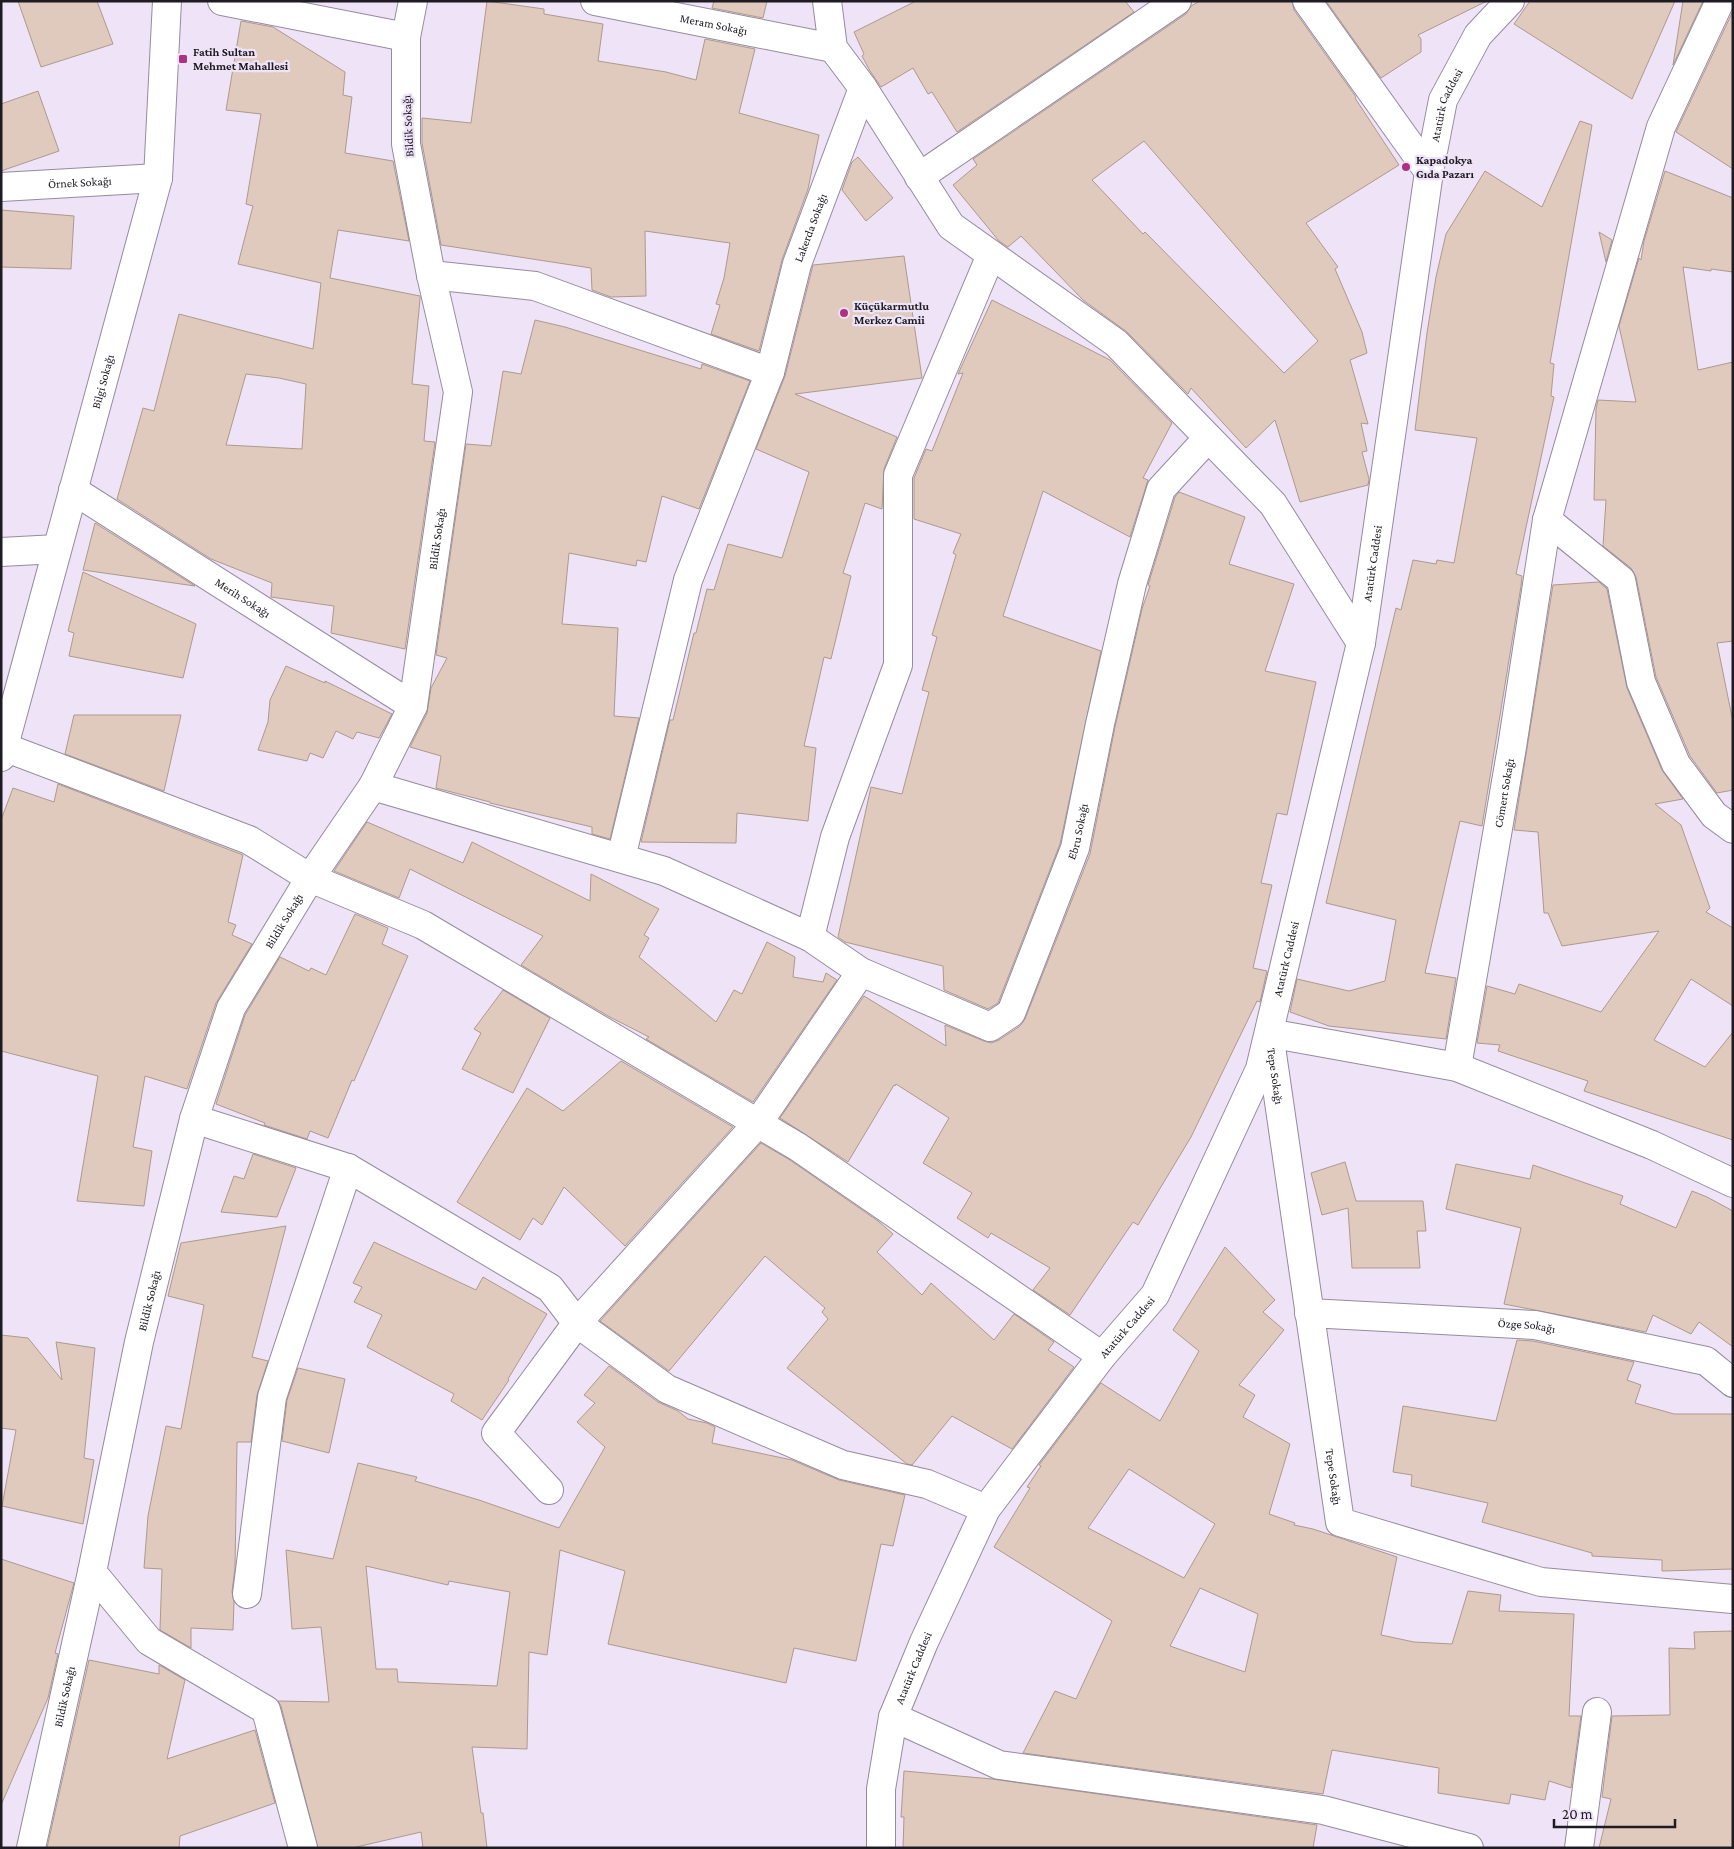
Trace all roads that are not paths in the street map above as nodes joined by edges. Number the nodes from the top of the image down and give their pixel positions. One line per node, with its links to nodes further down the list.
1 (167, 1): 15 (street, Bilgi Sokağı)
2 (222, 1): 10 (street)
3 (413, 1): 10 (street, Bildik Sokağı)
4 (594, 1): 11 (street, Meram Sokağı)
5 (828, 1): 11 (street)
6 (1177, 1): 14 (street)
7 (1307, 1): 13 (street)
8 (1510, 1): 13 (street, Atatürk Caddesi)
9 (1720, 1): 22 (street, Cömert Sokağı)
10 (406, 37): 18 (street, Bildik Sokağı)
11 (833, 48): 12 (street)
12 (863, 88): 14 (street); 19 (street, Lakerda Sokağı)
13 (1429, 172): 25 (street, Atatürk Caddesi)
14 (919, 177): 17 (street)
15 (158, 178): 16 (street, Örnek Sokağı); 21 (street, Bilgi Sokağı)
16 (1, 187)
17 (991, 255): 20 (street); 32 (street)
18 (431, 275): 19 (street); 26 (street, Bildik Sokağı)
19 (770, 372): 30 (street, Lakerda Sokağı)
20 (1208, 438): 25 (street); 33 (street, Ebru Sokağı)
21 (73, 490): 23 (street, Bilgi Sokağı); 26 (street, Merih Sokağı)
22 (1547, 520): 29 (street); 35 (street, Cömert Sokağı)
23 (57, 549): 24 (street); 27 (street, Bilgi Sokağı)
24 (1, 552)
25 (1360, 643): 34 (street, Atatürk Caddesi)
26 (413, 706): 28 (street, Bildik Sokağı)
27 (3, 752): 31 (street)
28 (373, 786): 30 (street, Ebru Sokağı); 31 (street, Bildik Sokağı)
29 (1733, 829)
30 (621, 858): 32 (street, Ebru Sokağı)
31 (310, 878): 36 (street, Bildik Sokağı); 37 (street)
32 (810, 937): 33 (street, Ebru Sokağı)
33 (861, 972): 37 (street)
34 (1269, 1033): 35 (street); 40 (street, Tepe Sokağı); 42 (street, Atatürk Caddesi)
35 (1457, 1067): 39 (street)
36 (194, 1119): 38 (street); 46 (street, Bildik Sokağı)
37 (758, 1123): 41 (street); 42 (street)
38 (348, 1168): 41 (street); 47 (street)
39 (1733, 1183)
40 (1309, 1313): 43 (street, Özge Sokağı); 48 (street, Tepe Sokağı)
41 (577, 1324): 44 (street); 45 (street)
42 (1102, 1356): 45 (street, Atatürk Caddesi)
43 (1733, 1383)
44 (549, 1490)
45 (986, 1510): 50 (street, Atatürk Caddesi)
46 (92, 1572): 51 (street, Bildik Sokağı); 52 (street)
47 (247, 1594)
48 (1733, 1599)
49 (1597, 1712): 55 (street)
50 (893, 1717): 53 (street, Atatürk Caddesi); 54 (street)
51 (31, 1848)
52 (302, 1848)
53 (880, 1848)
54 (1470, 1848)
55 (1579, 1848)

